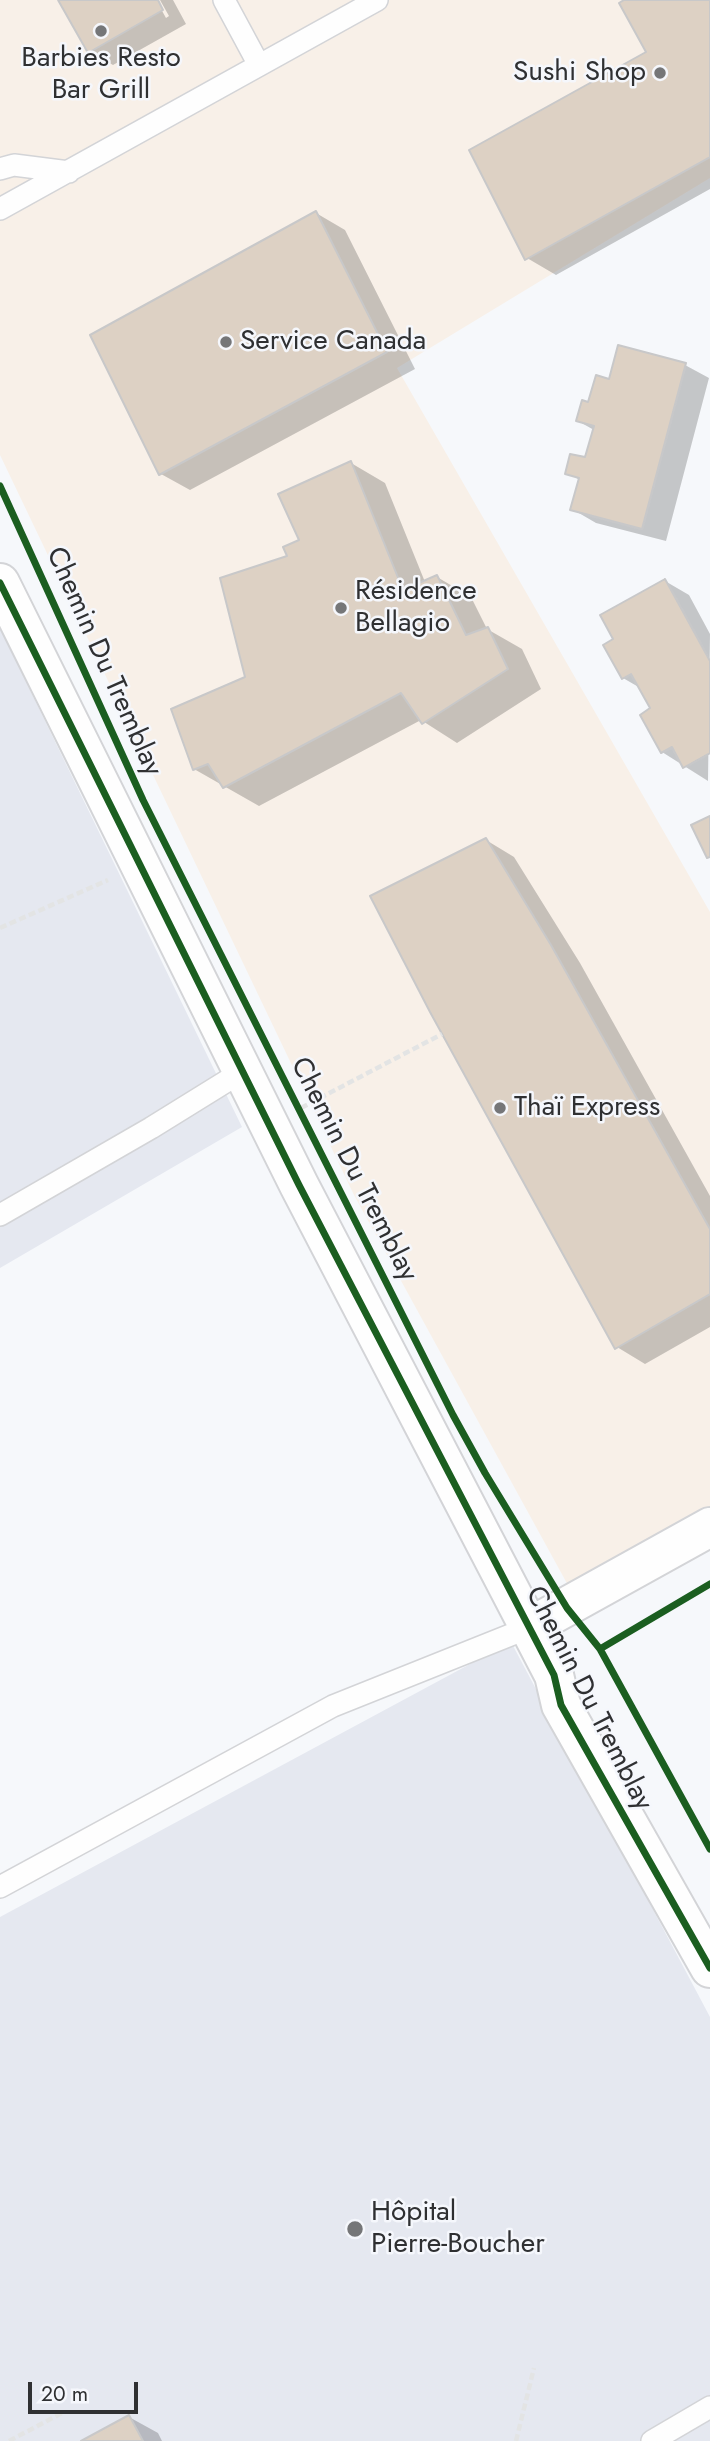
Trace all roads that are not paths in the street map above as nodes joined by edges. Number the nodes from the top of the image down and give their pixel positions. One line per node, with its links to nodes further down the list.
1 (224, 0): 3 (lane)
2 (377, 0): 3 (lane)
3 (259, 65): 5 (lane)
4 (0, 169): 5 (lane)
5 (69, 172): 6 (lane)
6 (0, 209)
7 (0, 583): 8 (street, Chemin Du Tremblay)
8 (243, 1071): 9 (lane); 11 (street, Chemin Du Tremblay)
9 (0, 1215)
10 (710, 1527): 11 (street)
11 (528, 1628): 12 (lane); 13 (street, Chemin Du Tremblay)
12 (0, 1887)
13 (710, 1968)
14 (710, 2407): 15 (lane)
15 (652, 2441)

